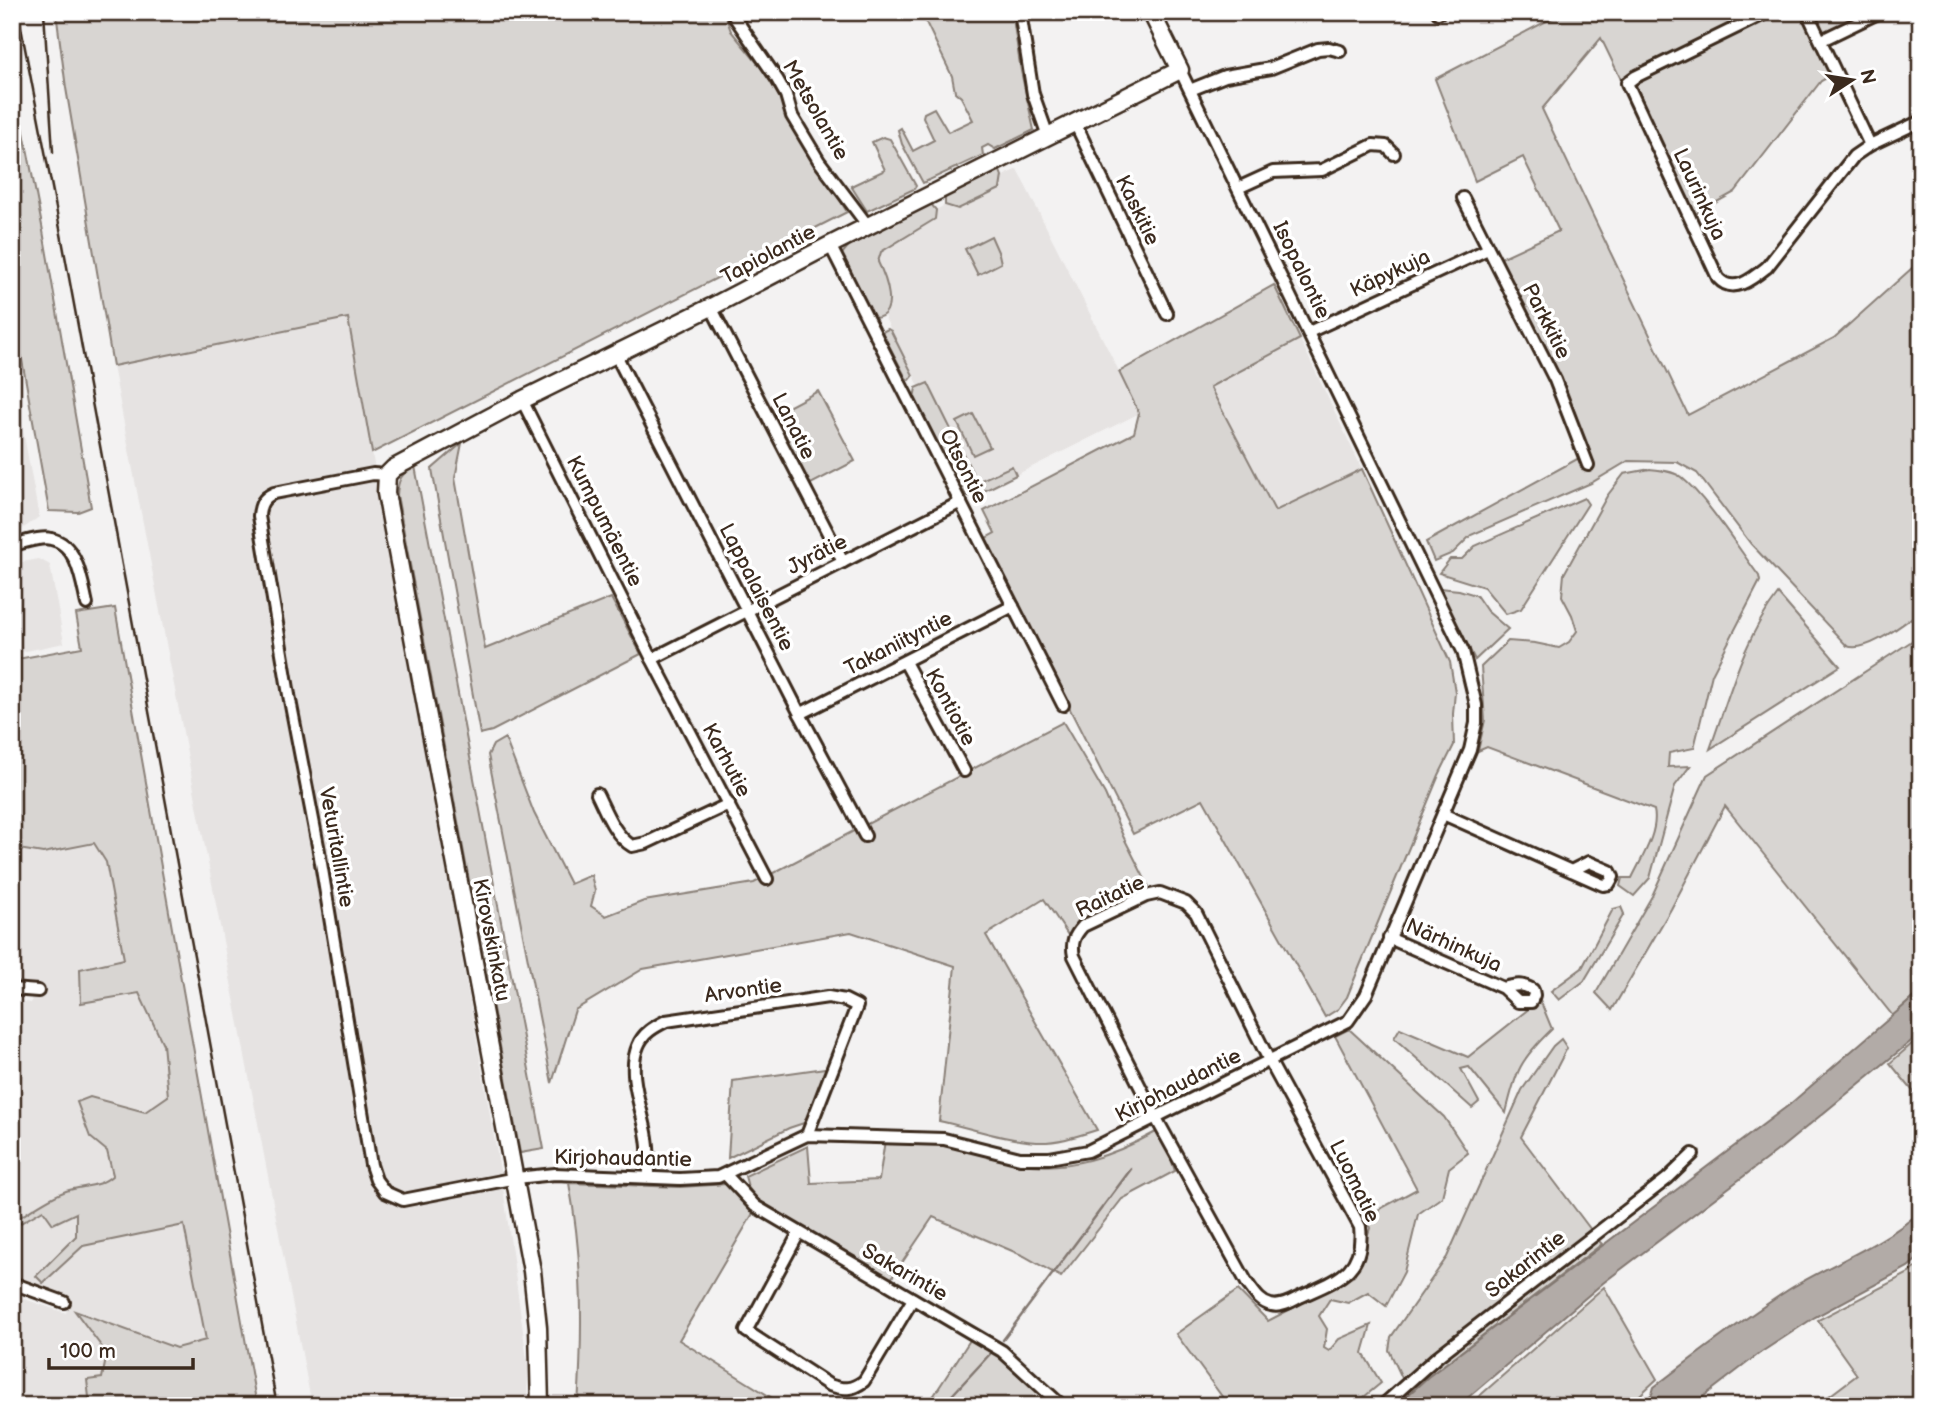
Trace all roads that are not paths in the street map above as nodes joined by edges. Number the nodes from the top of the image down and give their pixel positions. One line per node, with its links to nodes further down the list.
1 (731, 12): 18 (street, Metsolantie)
2 (1020, 12): 13 (street)
3 (1151, 12): 9 (street, Isopalontie)
4 (1768, 12): 14 (street, Laurinkuja)
5 (1807, 12): 7 (street)
6 (1880, 12): 7 (street)
7 (1822, 40): 14 (street)
8 (1340, 51): 10 (street)
9 (1180, 71): 10 (street, Isopalontie); 12 (street, Tapiolantie)
10 (1190, 90): 16 (street, Isopalontie)
11 (1921, 121): 14 (street)
12 (1074, 123): 13 (street, Tapiolantie); 22 (street, Kaskitie)
13 (1048, 136): 18 (street, Tapiolantie)
14 (1870, 145)
15 (1394, 154): 16 (street)
16 (1238, 188): 23 (street, Isopalontie)
17 (1463, 198): 20 (street, Parkkitie)
18 (868, 226): 19 (street, Tapiolantie)
19 (830, 245): 21 (street, Tapiolantie); 28 (street, Otsontie)
20 (1488, 249): 23 (street, Käpykuja); 26 (street, Parkkitie)
21 (711, 307): 24 (street, Tapiolantie); 31 (street, Lanatie)
22 (1167, 314)
23 (1309, 332): 30 (street, Isopalontie)
24 (616, 355): 25 (street, Tapiolantie); 34 (street, Lappalaisentie)
25 (522, 400): 27 (street, Tapiolantie); 35 (street, Kumpumäentie)
26 (1588, 465)
27 (386, 479): 56 (street, Kirovskinkatu); 56 (street, Veturitallintie)
28 (961, 502): 31 (street, Jyrätie); 33 (street, Otsontie)
29 (12, 545): 32 (street)
30 (1412, 548): 42 (street, Kirjohaudantie)
31 (843, 562): 34 (street, Jyrätie)
32 (87, 604)
33 (1013, 606): 36 (street, Takaniityntie); 37 (street, Otsontie)
34 (748, 610): 35 (street, Jyrätie); 38 (street, Lappalaisentie)
35 (652, 659): 41 (street, Karhutie)
36 (905, 662): 38 (street, Takaniityntie); 39 (street, Kontiotie)
37 (1062, 705)
38 (800, 714): 43 (street, Lappalaisentie)
39 (964, 771)
40 (597, 794): 41 (street)
41 (729, 804): 45 (street, Karhutie)
42 (1443, 814): 44 (street); 46 (street, Kirjohaudantie)
43 (865, 836)
44 (1571, 871)
45 (767, 879)
46 (1389, 938): 47 (street, Närhinkuja); 50 (street, Kirjohaudantie)
47 (1503, 988)
48 (12, 989): 49 (street)
49 (38, 991)
50 (1269, 1060): 51 (street, Kirjohaudantie); 51 (street, Raitatie); 51 (street, Luomatie)
51 (1156, 1118): 52 (street, Kirjohaudantie)
52 (807, 1135): 54 (street, Kirjohaudantie); 55 (street, Arvontie)
53 (1693, 1154): 63 (street, Sakarintie)
54 (726, 1175): 55 (street, Kirjohaudantie); 57 (street, Sakarintie)
55 (649, 1177): 56 (street, Kirjohaudantie)
56 (516, 1178): 61 (street, Kirovskinkatu)
57 (799, 1233): 59 (street, Sakarintie); 59 (street)
58 (12, 1283): 60 (street)
59 (913, 1299): 62 (street, Sakarintie)
60 (64, 1302)
61 (540, 1406)
62 (1062, 1406)
63 (1382, 1406)

